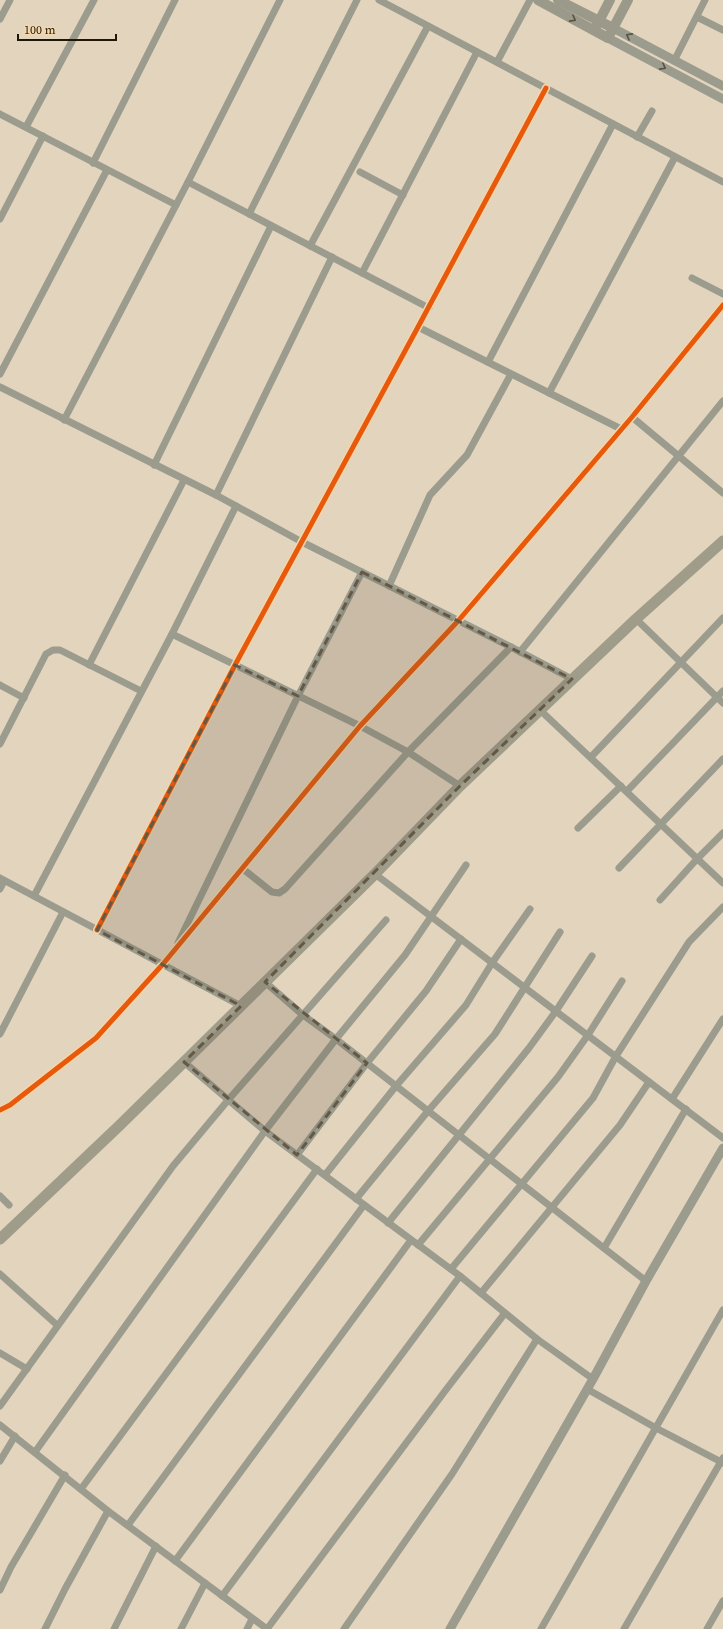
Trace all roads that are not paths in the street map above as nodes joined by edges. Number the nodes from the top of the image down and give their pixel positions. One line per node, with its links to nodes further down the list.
1 (10, 0): 14 (street)
2 (94, 0): 30 (street)
3 (175, 0): 34 (street)
4 (280, 0): 37 (street)
5 (357, 0): 41 (street)
6 (379, 0): 16 (street)
7 (530, 0): 23 (street)
8 (538, 0): 18 (main road, one-way to 18)
9 (558, 0): 15 (main road)
10 (610, 0): 15 (main road)
11 (628, 0): 17 (main road)
12 (705, 0): 13 (street)
13 (697, 17): 19 (street); 22 (street)
14 (0, 19)
15 (599, 21): 17 (main road); 18 (main road)
16 (428, 26): 21 (street); 44 (street)
17 (613, 28): 20 (main road); 22 (street, one-way to 17)
18 (594, 30): 20 (main road)
19 (723, 30)
20 (608, 38): 26 (street, one-way to 26)
21 (477, 52): 23 (street); 39 (street)
22 (674, 60): 24 (street)
23 (497, 62): 25 (street)
24 (723, 86)
25 (546, 88): 29 (street); 50 (street)
26 (723, 99)
27 (652, 110): 32 (street)
28 (0, 114): 30 (street)
29 (613, 124): 32 (street); 52 (street)
30 (26, 127): 31 (street)
31 (43, 136): 34 (street); 42 (street)
32 (637, 137): 33 (street)
33 (675, 157): 38 (street); 56 (street)
34 (93, 163): 35 (street)
35 (107, 170): 40 (street); 53 (street)
36 (360, 172): 39 (street)
37 (188, 182): 40 (street); 41 (street)
38 (723, 182)
39 (403, 195): 46 (street)
40 (176, 205): 59 (street)
41 (249, 214): 43 (street)
42 (0, 219)
43 (272, 226): 44 (street); 62 (street)
44 (310, 246): 45 (street)
45 (332, 257): 46 (street); 65 (street)
46 (362, 273): 50 (street)
47 (692, 278): 48 (street)
48 (723, 294)
49 (723, 305): 58 (street)
50 (429, 308): 51 (street)
51 (418, 327): 52 (street); 68 (street)
52 (488, 362): 54 (street)
53 (0, 374)
54 (511, 374): 56 (street); 70 (street)
55 (0, 387): 59 (street)
56 (549, 393): 60 (street)
57 (723, 401): 61 (street)
58 (632, 417): 60 (street); 61 (street)
59 (64, 420): 62 (street)
60 (621, 429): 73 (street)
61 (679, 456): 64 (street); 76 (street)
62 (154, 465): 63 (street)
63 (184, 480): 65 (street); 78 (street)
64 (723, 493)
65 (216, 495): 66 (street)
66 (236, 506): 68 (street); 74 (street)
67 (723, 541): 72 (main road)
68 (302, 542): 69 (street); 79 (street)
69 (362, 572): 70 (street); 84 (street)
70 (389, 586): 73 (street)
71 (723, 618): 77 (street)
72 (636, 620): 77 (street); 80 (main road)
73 (458, 621): 75 (street); 89 (street)
74 (172, 634): 79 (street); 82 (street)
75 (511, 647): 76 (street); 92 (street)
76 (520, 652): 80 (street)
77 (681, 662): 85 (street); 93 (street)
78 (88, 665): 82 (street); 86 (street)
79 (234, 665): 84 (street); 115 (street)
80 (572, 679): 88 (main road)
81 (0, 685): 86 (street)
82 (141, 691): 108 (street)
83 (723, 691): 85 (street)
84 (298, 696): 89 (street); 118 (street)
85 (717, 697): 87 (street); 96 (street)
86 (24, 698): 90 (street)
87 (723, 703)
88 (540, 710): 93 (street); 95 (main road)
89 (360, 726): 92 (street); 102 (street)
90 (2, 736): 91 (street)
91 (0, 744)
92 (408, 752): 95 (street); 102 (street)
93 (591, 757): 96 (street)
94 (723, 759): 97 (street)
95 (460, 786): 104 (main road)
96 (624, 789): 97 (street); 98 (street)
97 (661, 824): 100 (street); 103 (street)
98 (578, 828)
99 (723, 833): 100 (street)
100 (697, 859): 106 (street); 109 (street)
101 (466, 865): 113 (street)
102 (243, 868): 118 (street)
103 (619, 868)
104 (375, 874): 113 (street); 123 (main road)
105 (2, 880): 107 (street); 108 (street)
106 (723, 883)
107 (0, 889)
108 (34, 896): 112 (street)
109 (660, 900)
110 (723, 907): 132 (street)
111 (530, 909): 120 (street)
112 (63, 912): 115 (street); 129 (street)
113 (432, 917): 117 (street); 131 (street)
114 (386, 920): 127 (street)
115 (97, 930): 121 (street)
116 (560, 932): 124 (street)
117 (461, 939): 120 (street); 134 (street)
118 (172, 954): 121 (street)
119 (592, 956): 126 (street)
120 (492, 963): 124 (street); 136 (street)
121 (163, 964): 125 (street); 140 (street)
122 (622, 981): 130 (street)
123 (265, 982): 125 (main road); 127 (street)
124 (525, 987): 126 (street); 141 (street)
125 (241, 1006): 133 (main road)
126 (556, 1011): 130 (street); 143 (street)
127 (303, 1015): 131 (street); 137 (street)
128 (723, 1019): 138 (street)
129 (0, 1034)
130 (588, 1035): 132 (street); 147 (street)
131 (336, 1039): 134 (street); 142 (street)
132 (616, 1056): 135 (street); 150 (street)
133 (184, 1062): 137 (street); 157 (main road)
134 (367, 1064): 136 (street); 146 (street)
135 (649, 1082): 138 (street); 155 (street)
136 (396, 1086): 141 (street); 149 (street)
137 (229, 1099): 142 (street); 168 (street)
138 (672, 1099): 139 (street)
139 (686, 1109): 144 (street); 160 (street)
140 (0, 1110)
141 (428, 1111): 143 (street); 152 (street)
142 (265, 1131): 146 (street); 178 (street)
143 (459, 1135): 147 (street); 156 (street)
144 (723, 1138)
145 (723, 1148): 164 (street)
146 (297, 1155): 148 (street)
147 (490, 1159): 150 (street); 159 (street)
148 (317, 1169): 149 (street); 182 (street)
149 (325, 1176): 152 (street)
150 (522, 1184): 155 (street); 161 (street)
151 (0, 1196): 153 (street)
152 (356, 1199): 154 (street)
153 (9, 1205)
154 (364, 1205): 156 (street); 184 (street)
155 (552, 1208): 160 (street); 165 (street)
156 (388, 1223): 158 (street)
157 (0, 1239)
158 (411, 1240): 159 (street); 186 (street)
159 (418, 1245): 161 (street)
160 (604, 1248): 164 (street)
161 (451, 1269): 163 (street)
162 (0, 1274): 168 (street)
163 (460, 1276): 165 (street); 189 (street)
164 (646, 1281): 172 (street)
165 (481, 1293): 167 (street)
166 (723, 1310): 176 (street)
167 (505, 1313): 169 (street); 196 (street)
168 (58, 1325): 171 (street)
169 (537, 1340): 172 (street); 197 (street)
170 (0, 1353): 171 (street)
171 (26, 1369): 174 (street)
172 (593, 1379): 173 (street)
173 (587, 1389): 176 (street); 198 (street)
174 (0, 1406)
175 (0, 1425): 177 (street)
176 (656, 1428): 180 (street); 199 (street)
177 (15, 1436): 178 (street); 179 (street)
178 (35, 1452): 181 (street)
179 (0, 1461)
180 (722, 1461): 200 (street)
181 (64, 1475): 182 (street); 188 (street)
182 (81, 1489): 183 (street)
183 (108, 1511): 184 (street); 192 (street)
184 (128, 1525): 185 (street)
185 (156, 1546): 186 (street); 193 (street)
186 (175, 1561): 187 (street)
187 (205, 1583): 189 (street); 194 (street)
188 (0, 1590)
189 (222, 1596): 191 (street)
190 (723, 1601): 201 (street)
191 (252, 1619): 195 (street); 196 (street)
192 (45, 1629)
193 (114, 1629)
194 (181, 1629)
195 (247, 1629)
196 (267, 1629)
197 (344, 1629)
198 (450, 1629)
199 (542, 1629)
200 (624, 1629)
201 (707, 1629)

